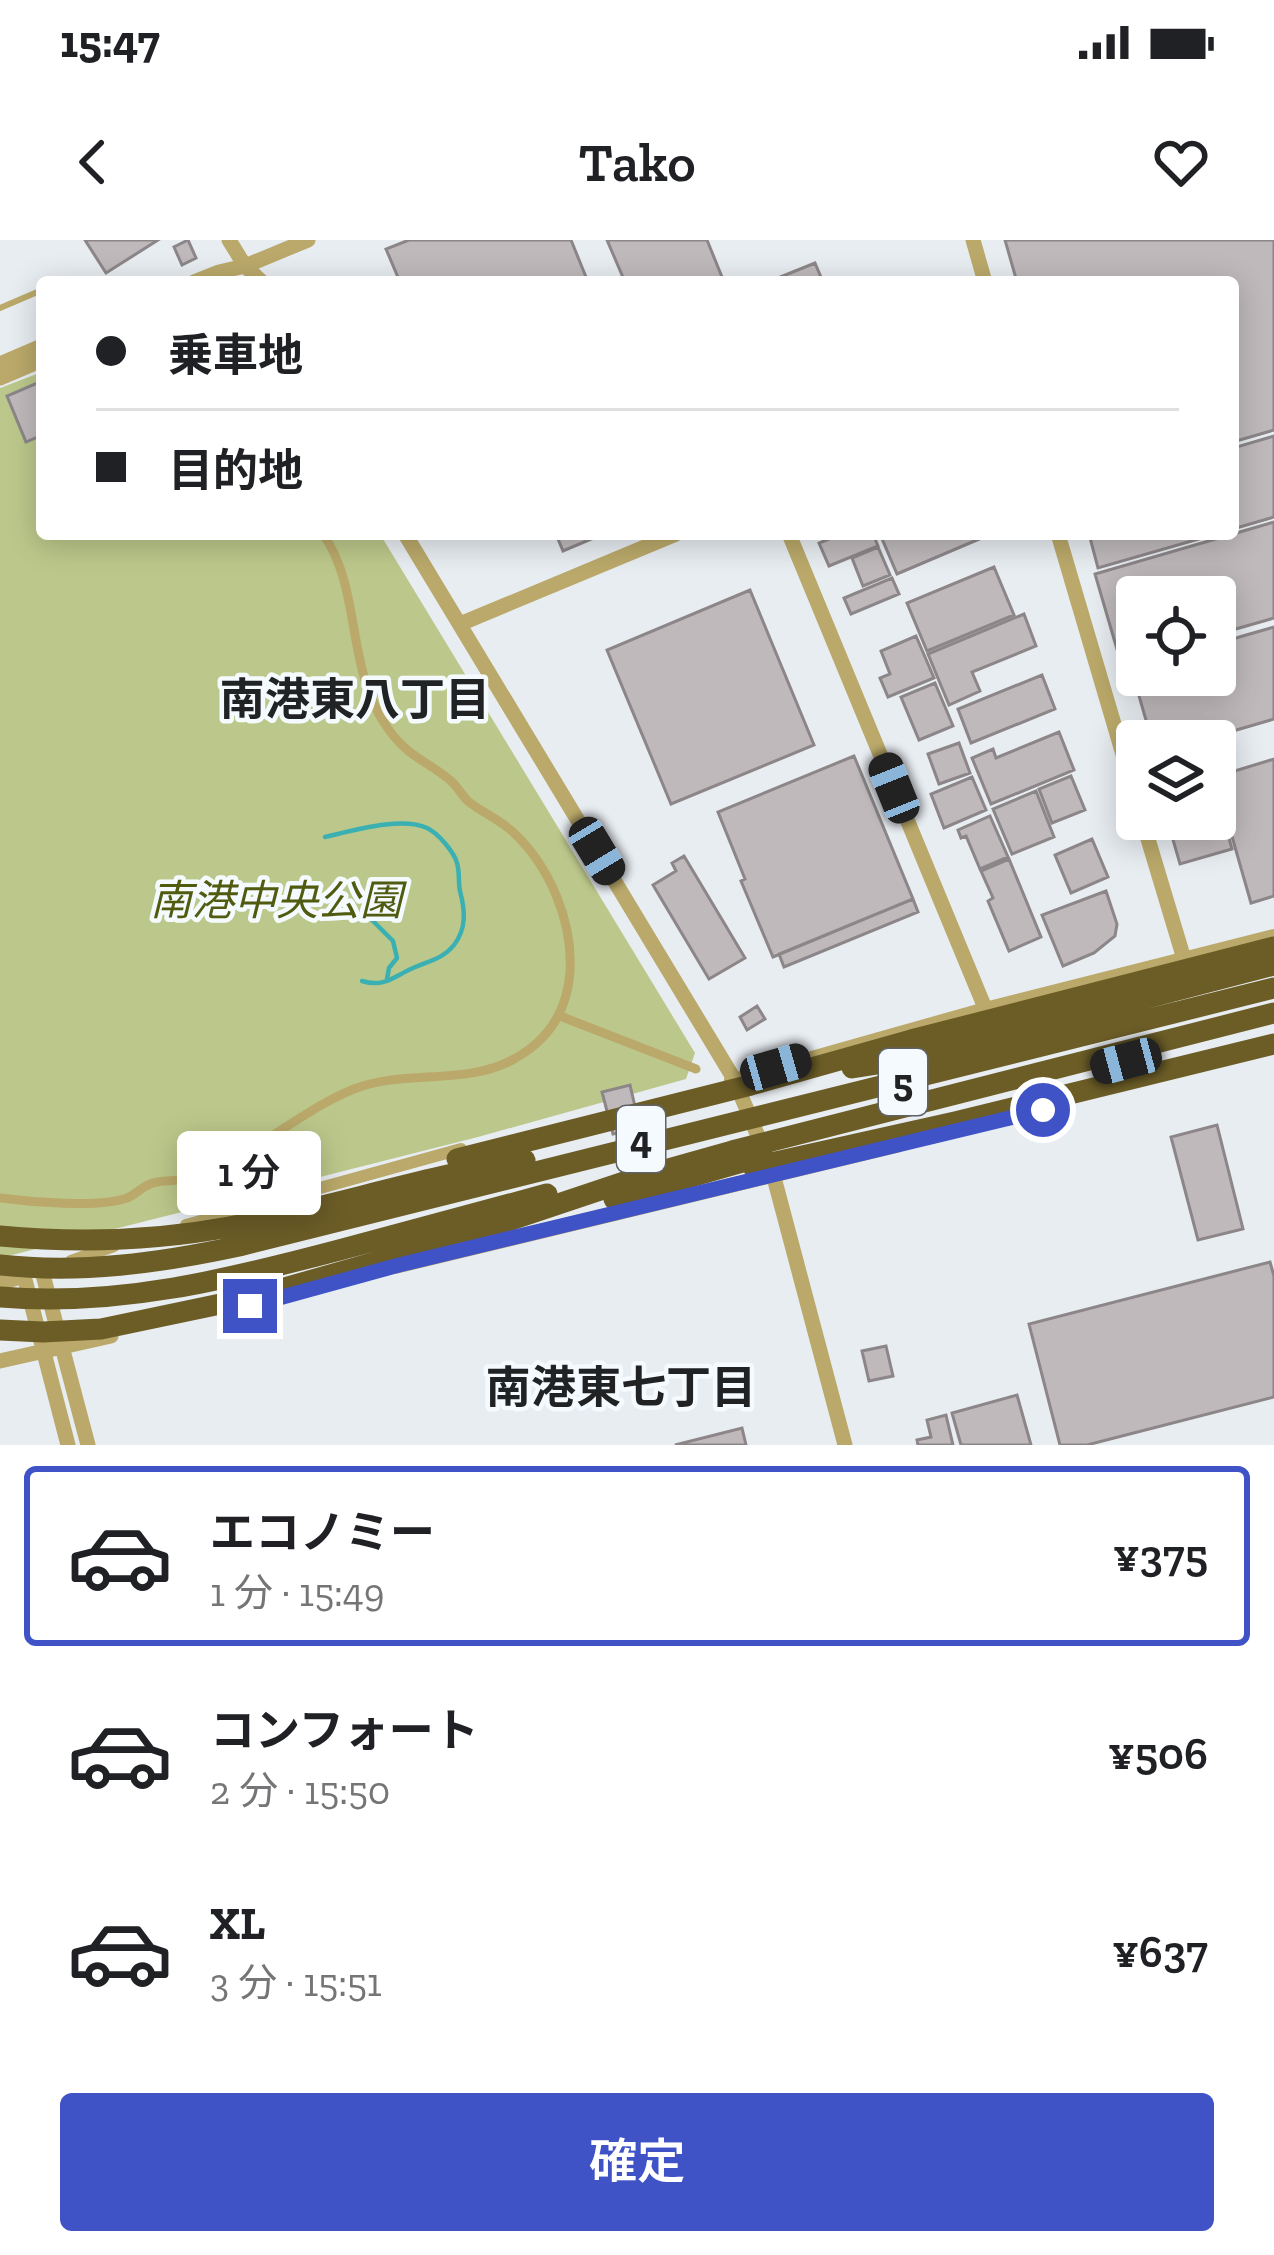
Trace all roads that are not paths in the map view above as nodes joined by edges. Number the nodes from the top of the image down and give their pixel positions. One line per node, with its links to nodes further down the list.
1 (229, 240): 4 (street)
2 (308, 240): 4 (street)
3 (973, 240): 6 (street)
4 (246, 274): 5 (street)
5 (209, 276)
6 (983, 276)
7 (36, 293): 8 (lane)
8 (0, 308)
9 (36, 349): 11 (street)
10 (36, 363): 12 (street)
11 (0, 364)
12 (0, 378)
13 (327, 540): 28 (street)
14 (409, 540): 18 (street)
15 (662, 540): 18 (street)
16 (791, 540): 26 (street)
17 (1060, 540): 19 (street)
18 (460, 624): 32 (street)
19 (1116, 731)
20 (1148, 840): 23 (street)
21 (1274, 935): 23 (street)
22 (1274, 947): 32 (highway)
23 (1184, 958): 26 (street)
24 (1274, 965): 32 (highway)
25 (1274, 986): 38 (highway, 4); 40 (highway, 5)
26 (985, 1008): 32 (street)
27 (1274, 1014): 36 (highway); 45 (highway, 5); 46 (highway, 4)
28 (560, 1016): 31 (street); 37 (street)
29 (1274, 1043): 36 (highway)
30 (1274, 1053): 35 (street)
31 (696, 1069)
32 (742, 1082): 33 (street); 35 (street); 39 (highway)
33 (634, 1104)
34 (607, 1111): 39 (street)
35 (774, 1175): 41 (street); 52 (street)
36 (687, 1179): 41 (highway)
37 (0, 1198)
38 (0, 1236)
39 (108, 1248): 42 (street)
40 (0, 1265)
41 (399, 1265): 47 (street)
42 (43, 1271): 43 (street); 47 (street)
43 (24, 1276): 44 (street); 48 (street)
44 (0, 1282)
45 (0, 1298)
46 (0, 1330)
47 (63, 1347): 48 (street); 51 (street)
48 (44, 1351): 49 (street); 50 (street)
49 (0, 1361)
50 (68, 1445)
51 (88, 1445)
52 (845, 1445)

